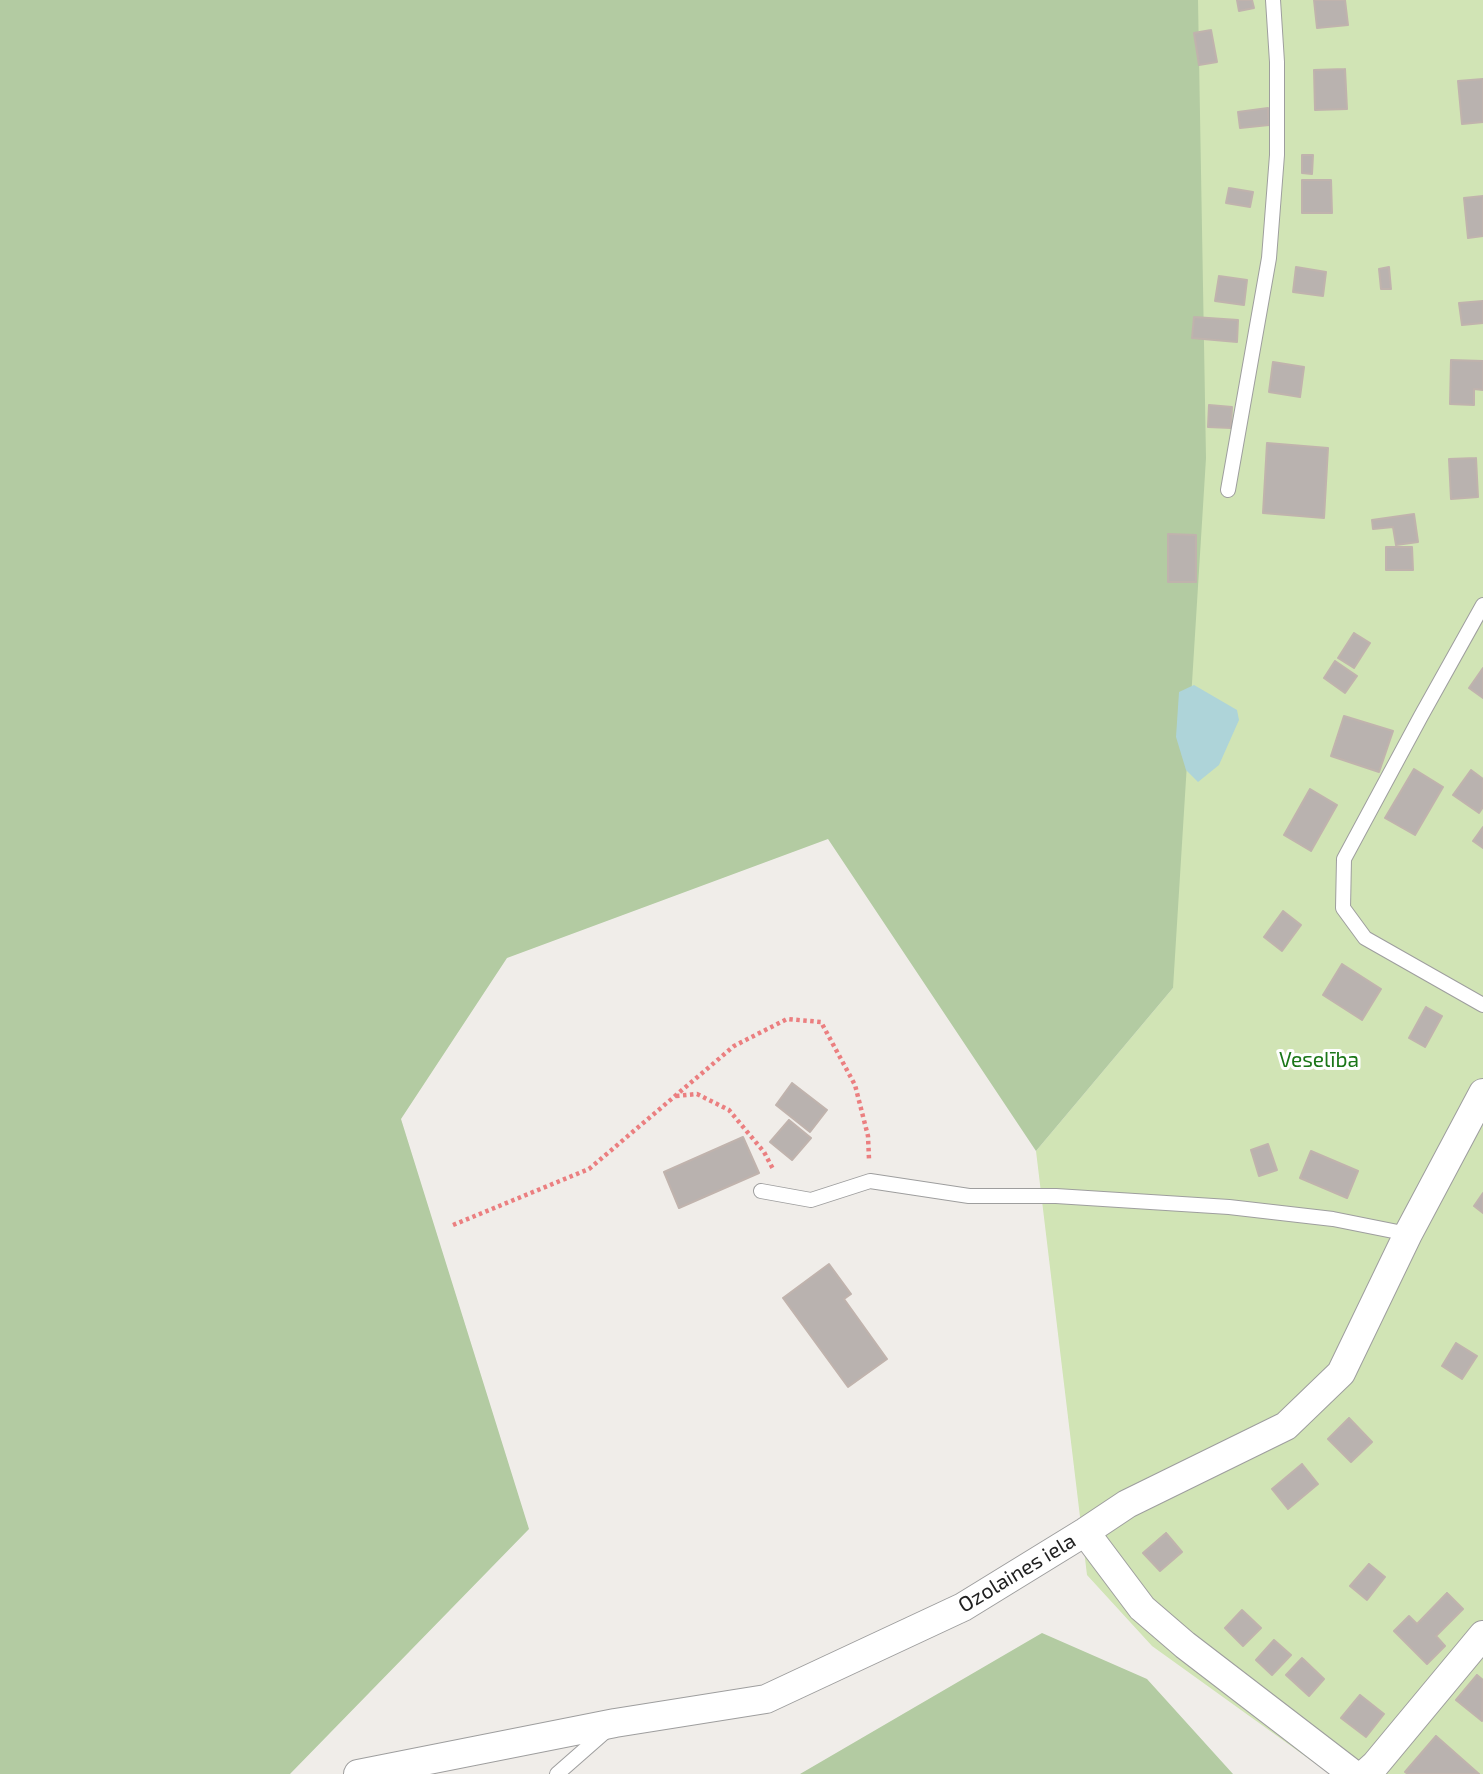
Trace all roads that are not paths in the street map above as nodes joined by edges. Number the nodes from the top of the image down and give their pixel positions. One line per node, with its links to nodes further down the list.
1 (1273, 0): 2 (lane)
2 (1228, 490)
3 (1483, 605): 4 (lane)
4 (1483, 1005)
5 (1483, 1093): 7 (street, Ozolaines iela)
6 (761, 1191): 7 (lane)
7 (1408, 1234): 8 (street, Ozolaines iela)
8 (1084, 1532): 10 (street, Ozolaines iela); 13 (street)
9 (1483, 1636): 14 (street)
10 (615, 1723): 11 (street, Ozolaines iela); 12 (lane)
11 (358, 1774)
12 (557, 1774)
13 (1353, 1774)
14 (1365, 1774)

